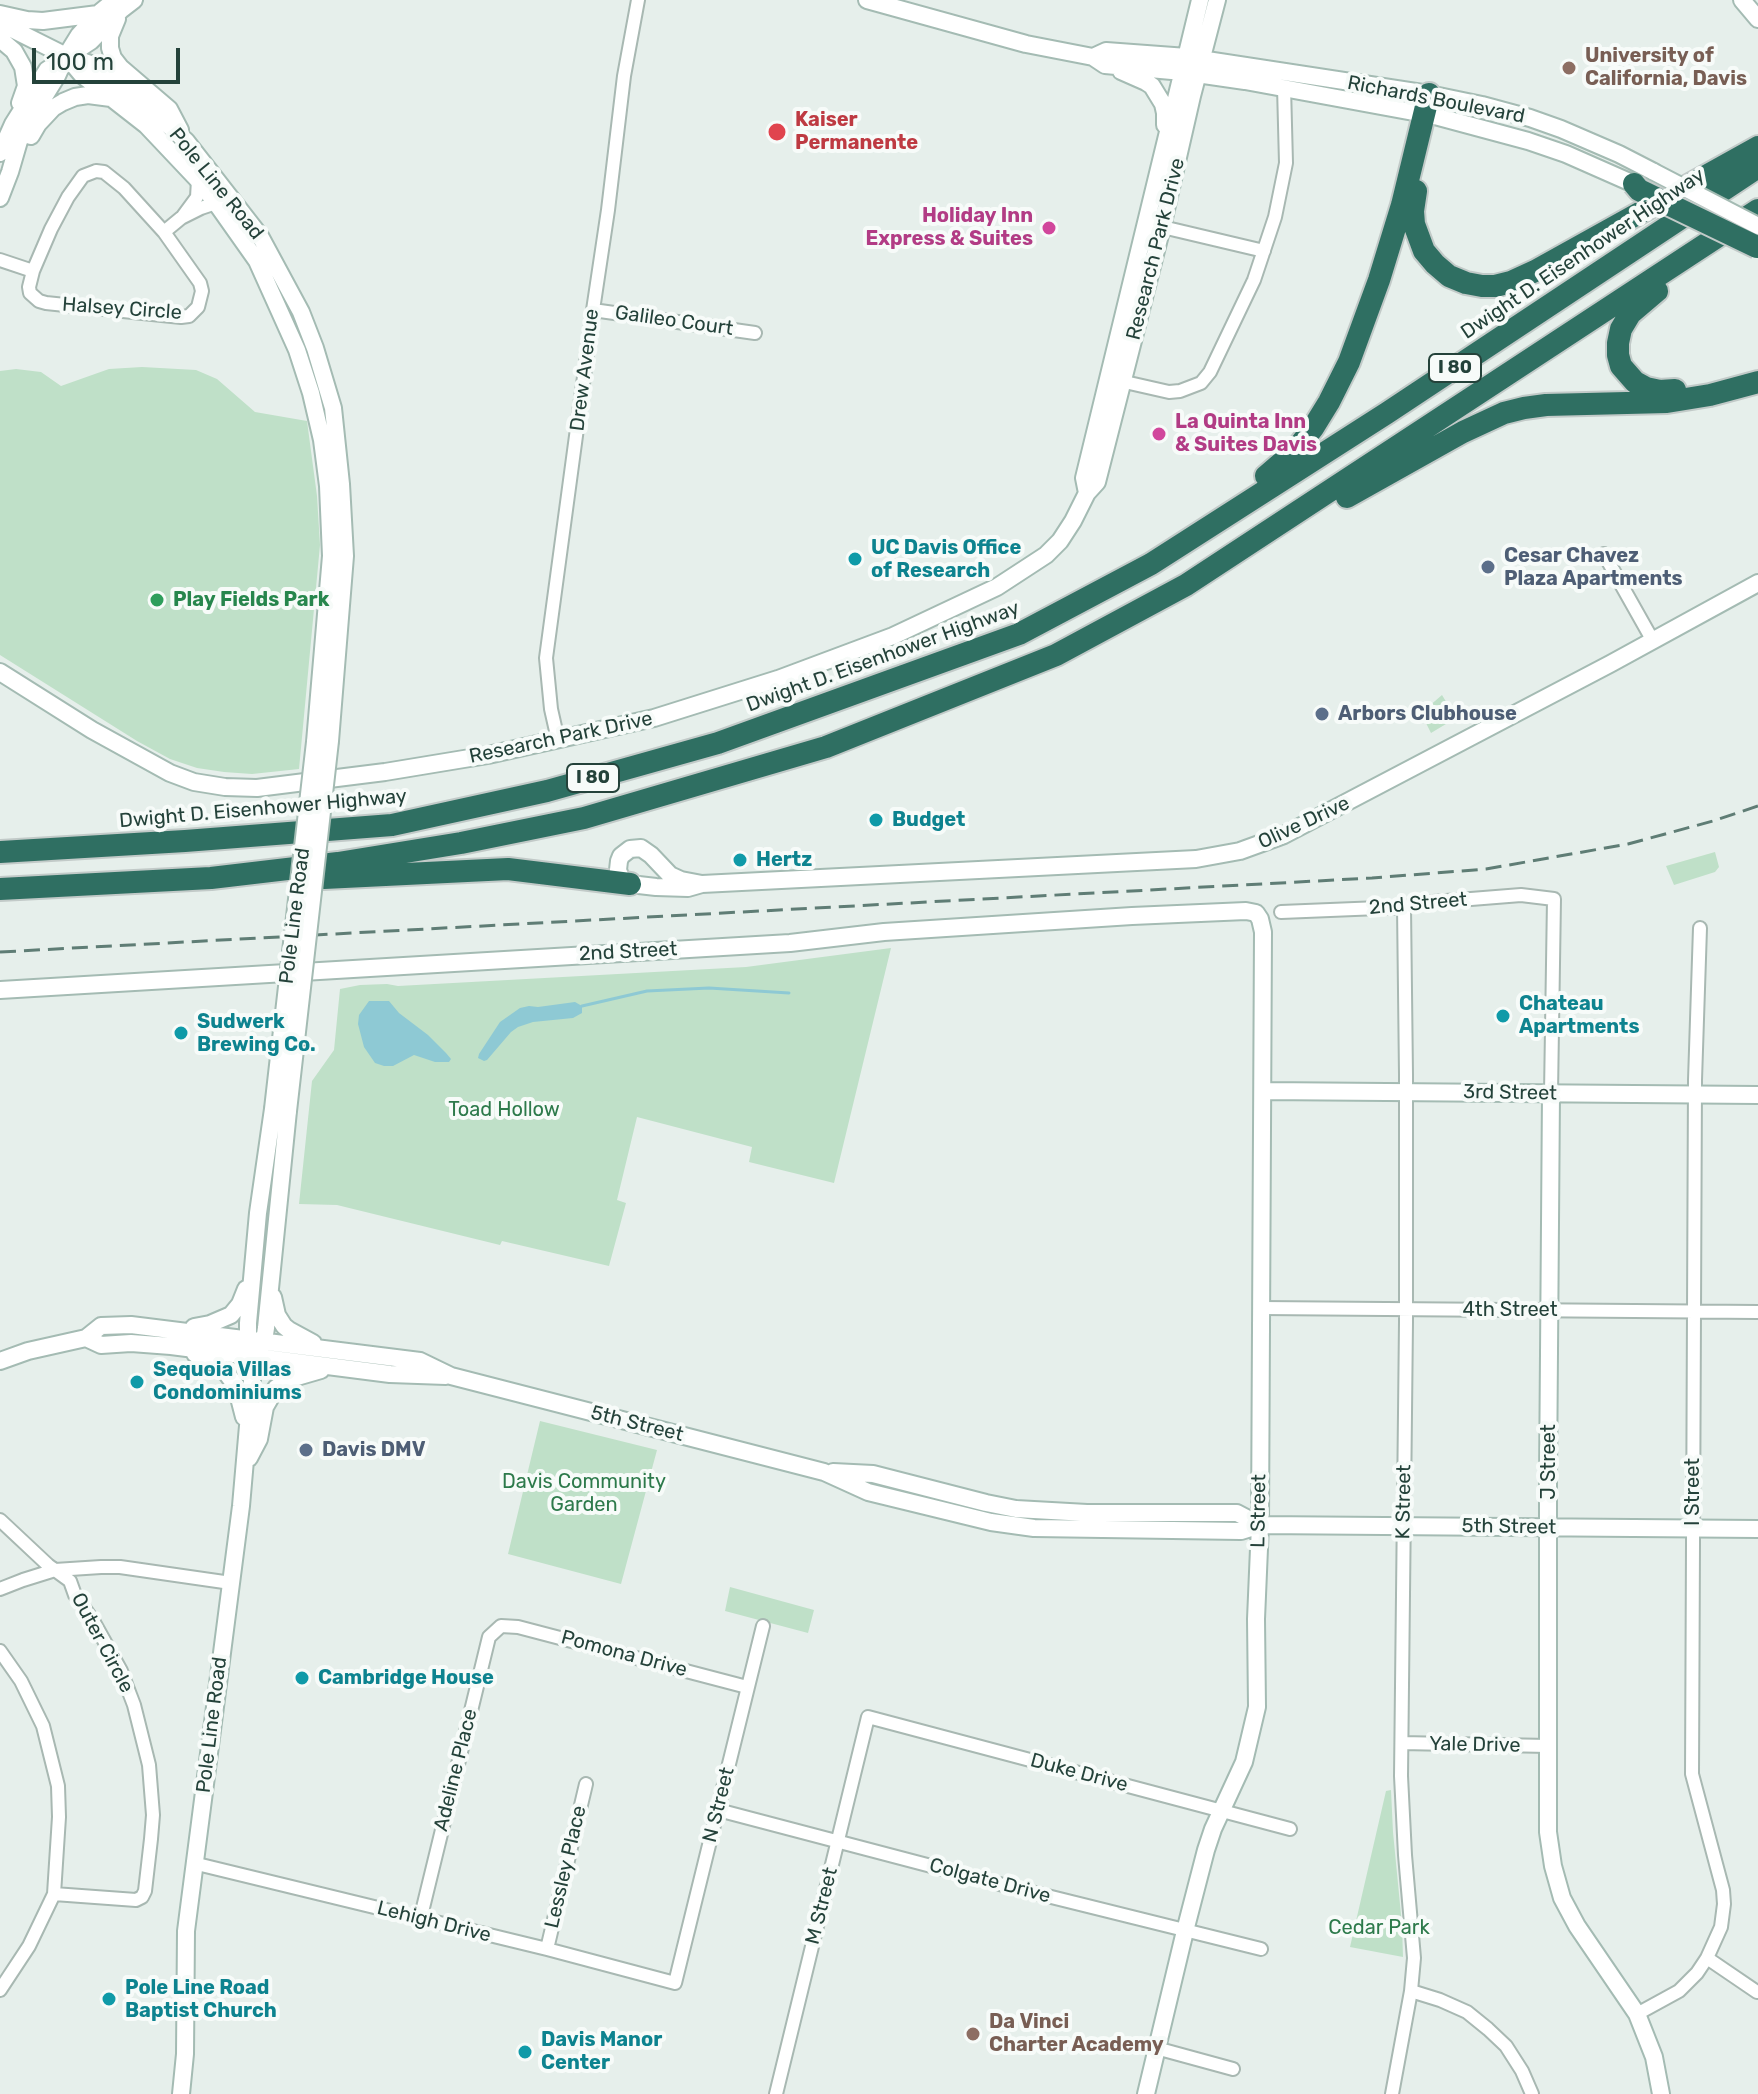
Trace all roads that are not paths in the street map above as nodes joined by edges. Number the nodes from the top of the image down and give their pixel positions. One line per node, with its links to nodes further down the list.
1 (638, 0): 38 (street, Drew Avenue)
2 (867, 0): 13 (main road)
3 (1200, 0): 14 (main road, Research Park Drive)
4 (1217, 0): 14 (main road, Research Park Drive)
5 (1742, 0): 9 (main road)
6 (124, 3): 8 (main road); 12 (main road); 19 (main road)
7 (0, 14): 8 (main road)
8 (98, 14): 12 (main road)
9 (1758, 19)
10 (0, 23): 12 (main road)
11 (0, 39): 18 (main road)
12 (66, 56): 16 (main road, Pole Line Road); 18 (main road); 19 (main road, Pole Line Road); 24 (main road)
13 (1099, 61): 14 (main road); 20 (main road)
14 (1192, 66): 15 (main road, Richards Boulevard); 17 (main road, Richards Boulevard); 20 (main road, Research Park Drive); 31 (main road, Research Park Drive)
15 (1284, 87): 17 (main road, Richards Boulevard); 35 (street)
16 (111, 98): 24 (main road); 25 (main road, Pole Line Road)
17 (1432, 105): 21 (highway); 26 (main road, Richards Boulevard); 33 (main road, Richards Boulevard, bridge); 45 (highway)
18 (12, 125): 22 (main road)
19 (186, 141): 50 (main road, Pole Line Road)
20 (1165, 146): 31 (main road, Research Park Drive)
21 (1758, 147)
22 (0, 153)
23 (1758, 167): 45 (highway, Dwight D. Eisenhower Highway / I 80)
24 (10, 172): 27 (main road)
25 (198, 180): 28 (main road, Pole Line Road); 30 (street)
26 (1634, 184): 33 (highway, bridge)
27 (0, 198)
28 (216, 203): 30 (street); 50 (main road, Pole Line Road)
29 (1758, 210): 34 (highway, I 80)
30 (181, 218): 32 (street)
31 (1154, 225): 35 (street); 41 (main road, Research Park Drive)
32 (164, 232): 37 (street, Halsey Circle); 37 (street, Halsey Circle)
33 (1758, 239)
34 (1699, 249): 40 (highway); 43 (highway, I 80)
35 (1264, 251): 41 (street)
36 (0, 260): 37 (street)
37 (33, 271)
38 (593, 310): 39 (street, Galileo Court); 49 (street, Drew Avenue)
39 (755, 333)
40 (1758, 370)
41 (1116, 380): 49 (main road, Research Park Drive)
42 (1758, 382): 43 (highway)
43 (1289, 518): 52 (highway, I 80)
44 (1604, 554): 47 (street)
45 (1151, 564): 51 (highway, Dwight D. Eisenhower Highway / I 80)
46 (1758, 583): 47 (main road, Olive Drive)
47 (1653, 641): 54 (main road, Olive Drive)
48 (0, 672): 49 (main road, Research Park Drive)
49 (558, 740)
50 (322, 742): 67 (main road, Pole Line Road, bridge)
51 (0, 852)
52 (211, 878): 53 (highway); 55 (highway, I 80)
53 (630, 884): 54 (main road, Olive Drive); 54 (main road, Olive Drive)
54 (702, 884)
55 (0, 889)
56 (1554, 899): 57 (street, 2nd Street); 64 (street, J Street)
57 (1404, 907): 58 (street, 2nd Street); 63 (street, K Street)
58 (1281, 912)
59 (1256, 913): 61 (main road, 2nd Street); 62 (main road, L Street)
60 (1700, 928): 65 (street, I Street)
61 (0, 990)
62 (1263, 1091): 63 (main road, 3rd Street); 72 (main road, L Street)
63 (1406, 1092): 64 (main road, 3rd Street); 73 (street, K Street)
64 (1551, 1093): 65 (main road, 3rd Street); 74 (main road, J Street)
65 (1695, 1094): 66 (main road, 3rd Street); 75 (street, I Street)
66 (1758, 1095)
67 (281, 1110): 68 (main road, Pole Line Road); 69 (main road, Pole Line Road)
68 (261, 1189): 69 (main road); 70 (main road, Pole Line Road)
69 (273, 1254): 71 (main road, Pole Line Road)
70 (252, 1273): 77 (main road); 79 (main road, Pole Line Road)
71 (271, 1274): 79 (main road, Pole Line Road); 81 (main road)
72 (1261, 1308): 73 (street, 4th Street); 89 (main road, L Street)
73 (1406, 1309): 74 (street, 4th Street); 90 (street, K Street)
74 (1550, 1310): 75 (street, 4th Street); 91 (main road, J Street)
75 (1695, 1312): 76 (street, 4th Street); 92 (street, I Street)
76 (1758, 1312)
77 (176, 1329): 78 (main road, 5th Street); 79 (main road, 5th Street)
78 (86, 1338): 80 (main road, 5th Street); 83 (main road, 5th Street)
79 (256, 1340): 81 (main road, 5th Street); 82 (main road, Pole Line Road)
80 (171, 1346): 82 (main road, 5th Street); 86 (main road)
81 (329, 1350): 85 (main road, 5th Street)
82 (254, 1357): 84 (main road, 5th Street); 86 (main road, Pole Line Road)
83 (0, 1361)
84 (336, 1367): 85 (main road, 5th Street); 87 (main road)
85 (451, 1376): 89 (main road, 5th Street)
86 (247, 1428): 87 (main road, Pole Line Road)
87 (245, 1466): 95 (main road, Pole Line Road)
88 (0, 1520): 94 (street, Outer Circle)
89 (1260, 1525): 90 (main road, 5th Street); 106 (main road, L Street)
90 (1403, 1526): 91 (main road, 5th Street); 102 (street, K Street)
91 (1549, 1527): 92 (main road, 5th Street); 103 (main road, J Street)
92 (1693, 1528): 93 (main road, 5th Street); 115 (street, I Street)
93 (1758, 1529)
94 (55, 1570): 95 (street); 96 (street); 110 (street, Outer Circle)
95 (231, 1583): 109 (main road, Pole Line Road)
96 (0, 1589)
97 (501, 1626): 100 (street, Pomona Drive); 111 (street, Adeline Place)
98 (763, 1626): 100 (street, N Street)
99 (0, 1651): 110 (street)
100 (747, 1687): 105 (street, N Street)
101 (868, 1717): 106 (street, Duke Drive); 108 (street, M Street)
102 (1402, 1743): 103 (street, Yale Drive); 118 (street, K Street)
103 (1548, 1746): 120 (main road, J Street)
104 (586, 1784): 113 (street, Lessley Place)
105 (718, 1810): 108 (street, Colgate Drive); 116 (street, N Street)
106 (1223, 1810): 107 (street, Duke Drive); 112 (main road, L Street)
107 (1290, 1829)
108 (838, 1841): 112 (street, Colgate Drive); 124 (street, M Street)
109 (193, 1863): 111 (street, Lehigh Drive); 123 (main road, Pole Line Road)
110 (54, 1894): 117 (street)
111 (420, 1920): 113 (street, Lehigh Drive)
112 (1185, 1931): 114 (street, Colgate Drive); 121 (main road, L Street)
113 (547, 1949): 116 (street, Lehigh Drive)
114 (1261, 1949)
115 (1707, 1958): 119 (street); 120 (street, I Street)
116 (675, 1983)
117 (0, 1989)
118 (1411, 1991): 126 (street, K Street); 127 (street)
119 (1757, 1992)
120 (1637, 2014): 128 (main road, J Street)
121 (1156, 2048): 122 (street); 125 (main road, L Street)
122 (1233, 2069)
123 (181, 2094)
124 (776, 2094)
125 (1146, 2094)
126 (1392, 2094)
127 (1532, 2094)
128 (1661, 2094)

